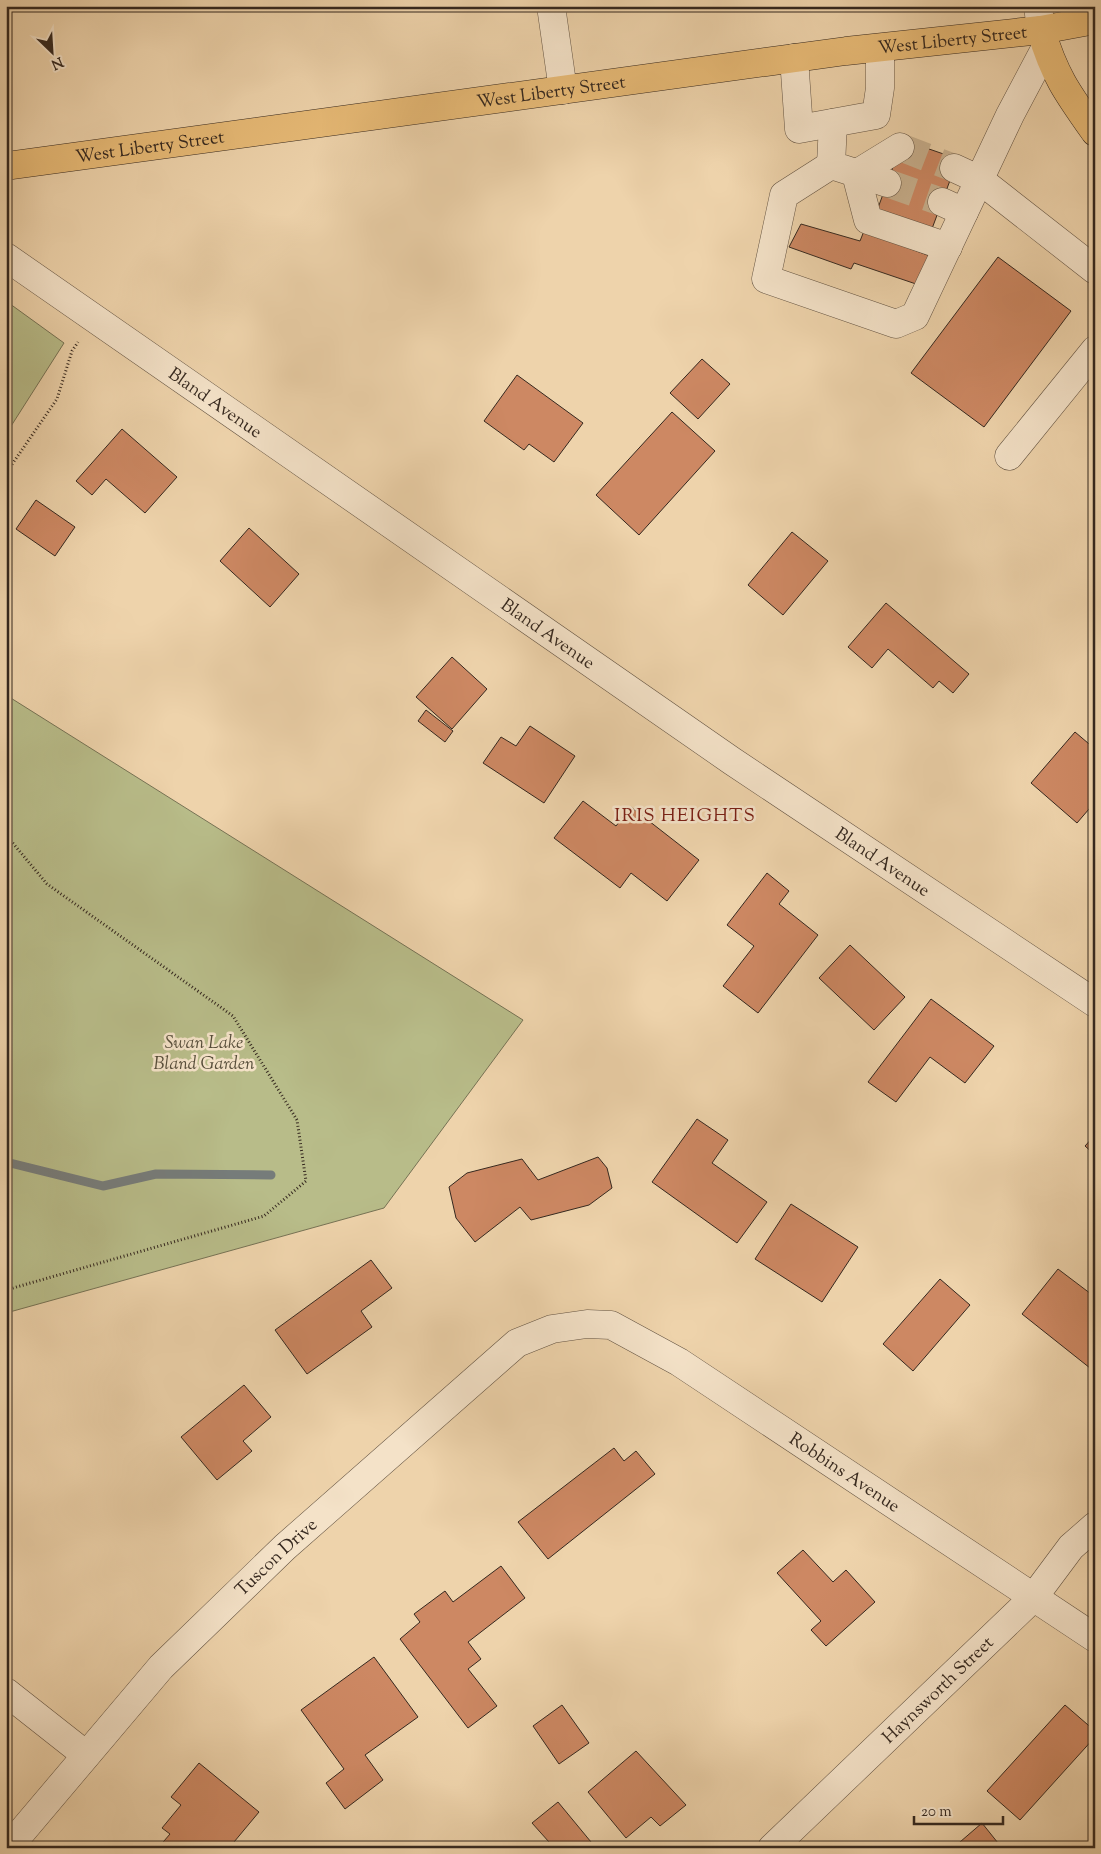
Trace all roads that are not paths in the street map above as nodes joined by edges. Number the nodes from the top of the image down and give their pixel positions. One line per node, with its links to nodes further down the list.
1 (551, 6): 6 (street)
2 (1095, 20): 3 (main road, West Liberty Street)
3 (1042, 28): 4 (main road, West Liberty Street); 8 (main road); 13 (street)
4 (880, 48): 5 (main road, West Liberty Street); 7 (street)
5 (794, 58): 6 (main road, West Liberty Street); 7 (street)
6 (562, 90): 10 (main road, West Liberty Street)
7 (833, 123): 12 (street)
8 (1095, 132)
9 (900, 147): 12 (street)
10 (6, 166)
11 (954, 168): 13 (street)
12 (843, 170): 14 (street); 15 (street); 15 (street)
13 (980, 180): 15 (street); 17 (street)
14 (887, 183)
15 (948, 248)
16 (6, 257): 20 (street, Bland Avenue)
17 (1095, 270)
18 (1095, 350): 19 (street)
19 (1009, 456)
20 (1095, 1003)
21 (587, 1324): 23 (street, Robbins Avenue); 26 (street, Tuscon Drive)
22 (1095, 1526): 23 (street, Haynsworth Street)
23 (1033, 1598): 24 (street, Robbins Avenue); 28 (street, Haynsworth Street)
24 (1095, 1638)
25 (6, 1692): 26 (street)
26 (86, 1755): 27 (street, Tuscon Drive)
27 (8, 1848)
28 (772, 1848)

